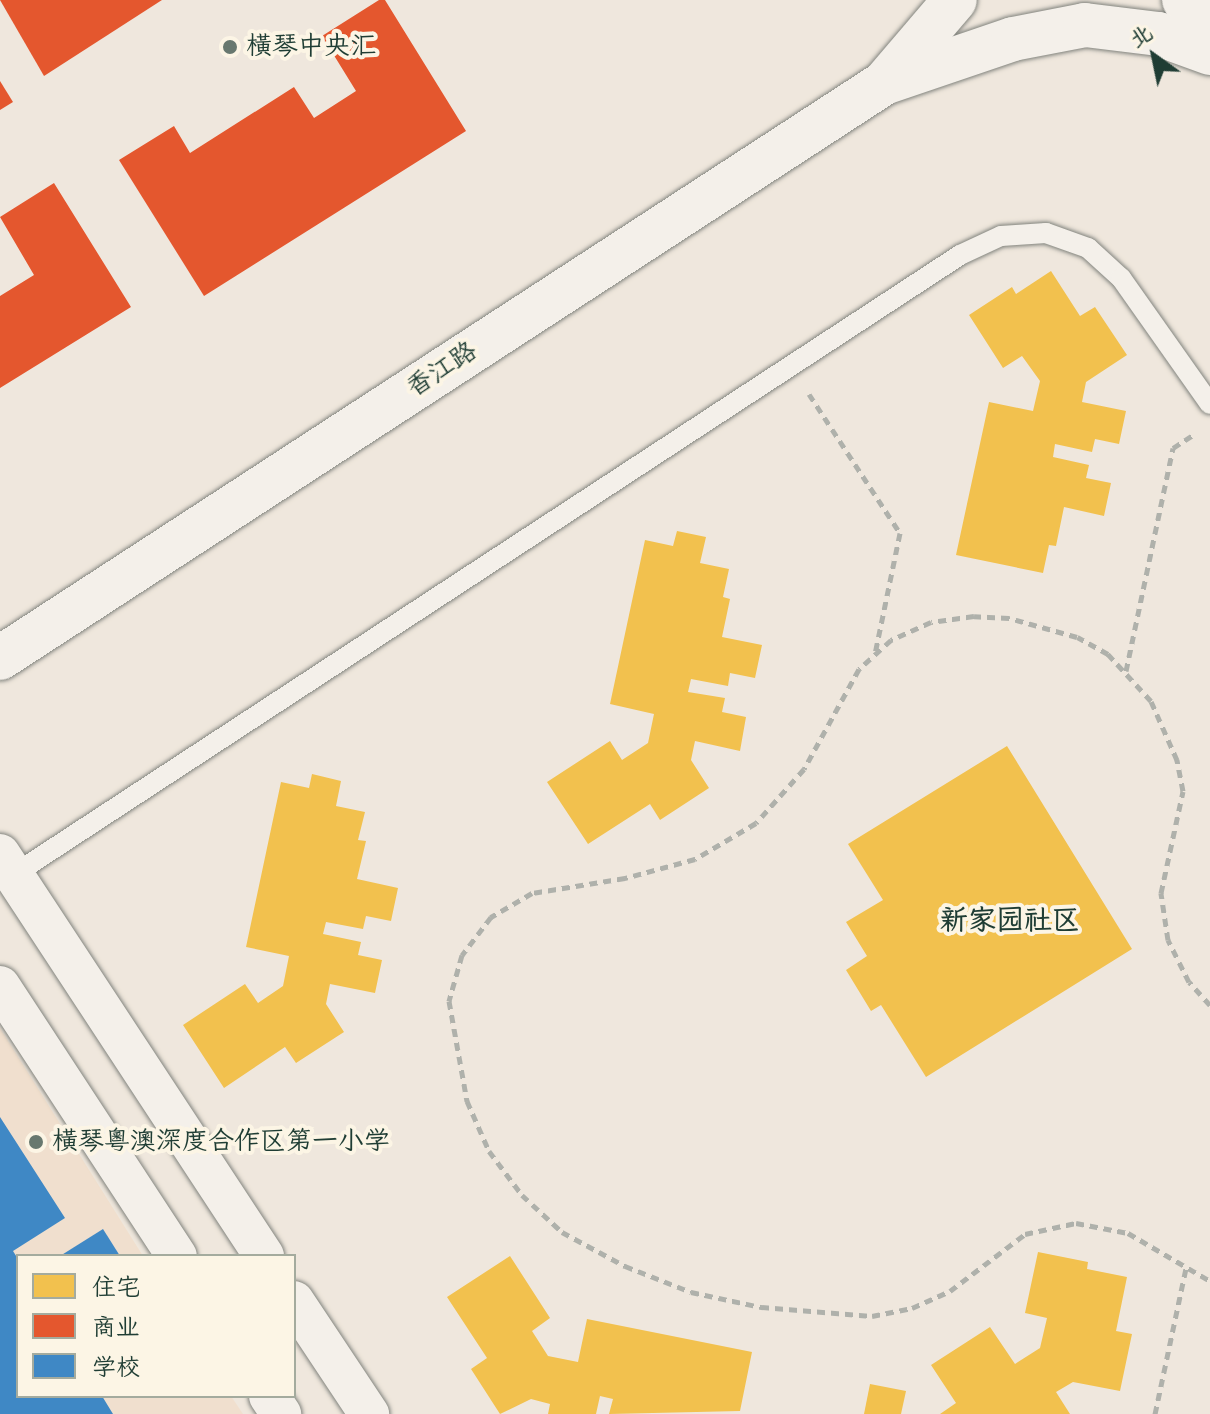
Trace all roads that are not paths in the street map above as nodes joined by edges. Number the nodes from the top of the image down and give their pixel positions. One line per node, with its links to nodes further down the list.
1 (955, 0): 5 (main road)
2 (1184, 0): 3 (main road)
3 (1210, 35)
4 (1210, 53): 5 (main road)
5 (884, 83): 7 (main road, 香江路)
6 (1210, 404): 8 (lane)
7 (0, 658)
8 (7, 865): 11 (street)
9 (0, 986): 10 (street)
10 (176, 1254)
11 (263, 1254)
12 (296, 1304): 13 (street)
13 (369, 1414)

